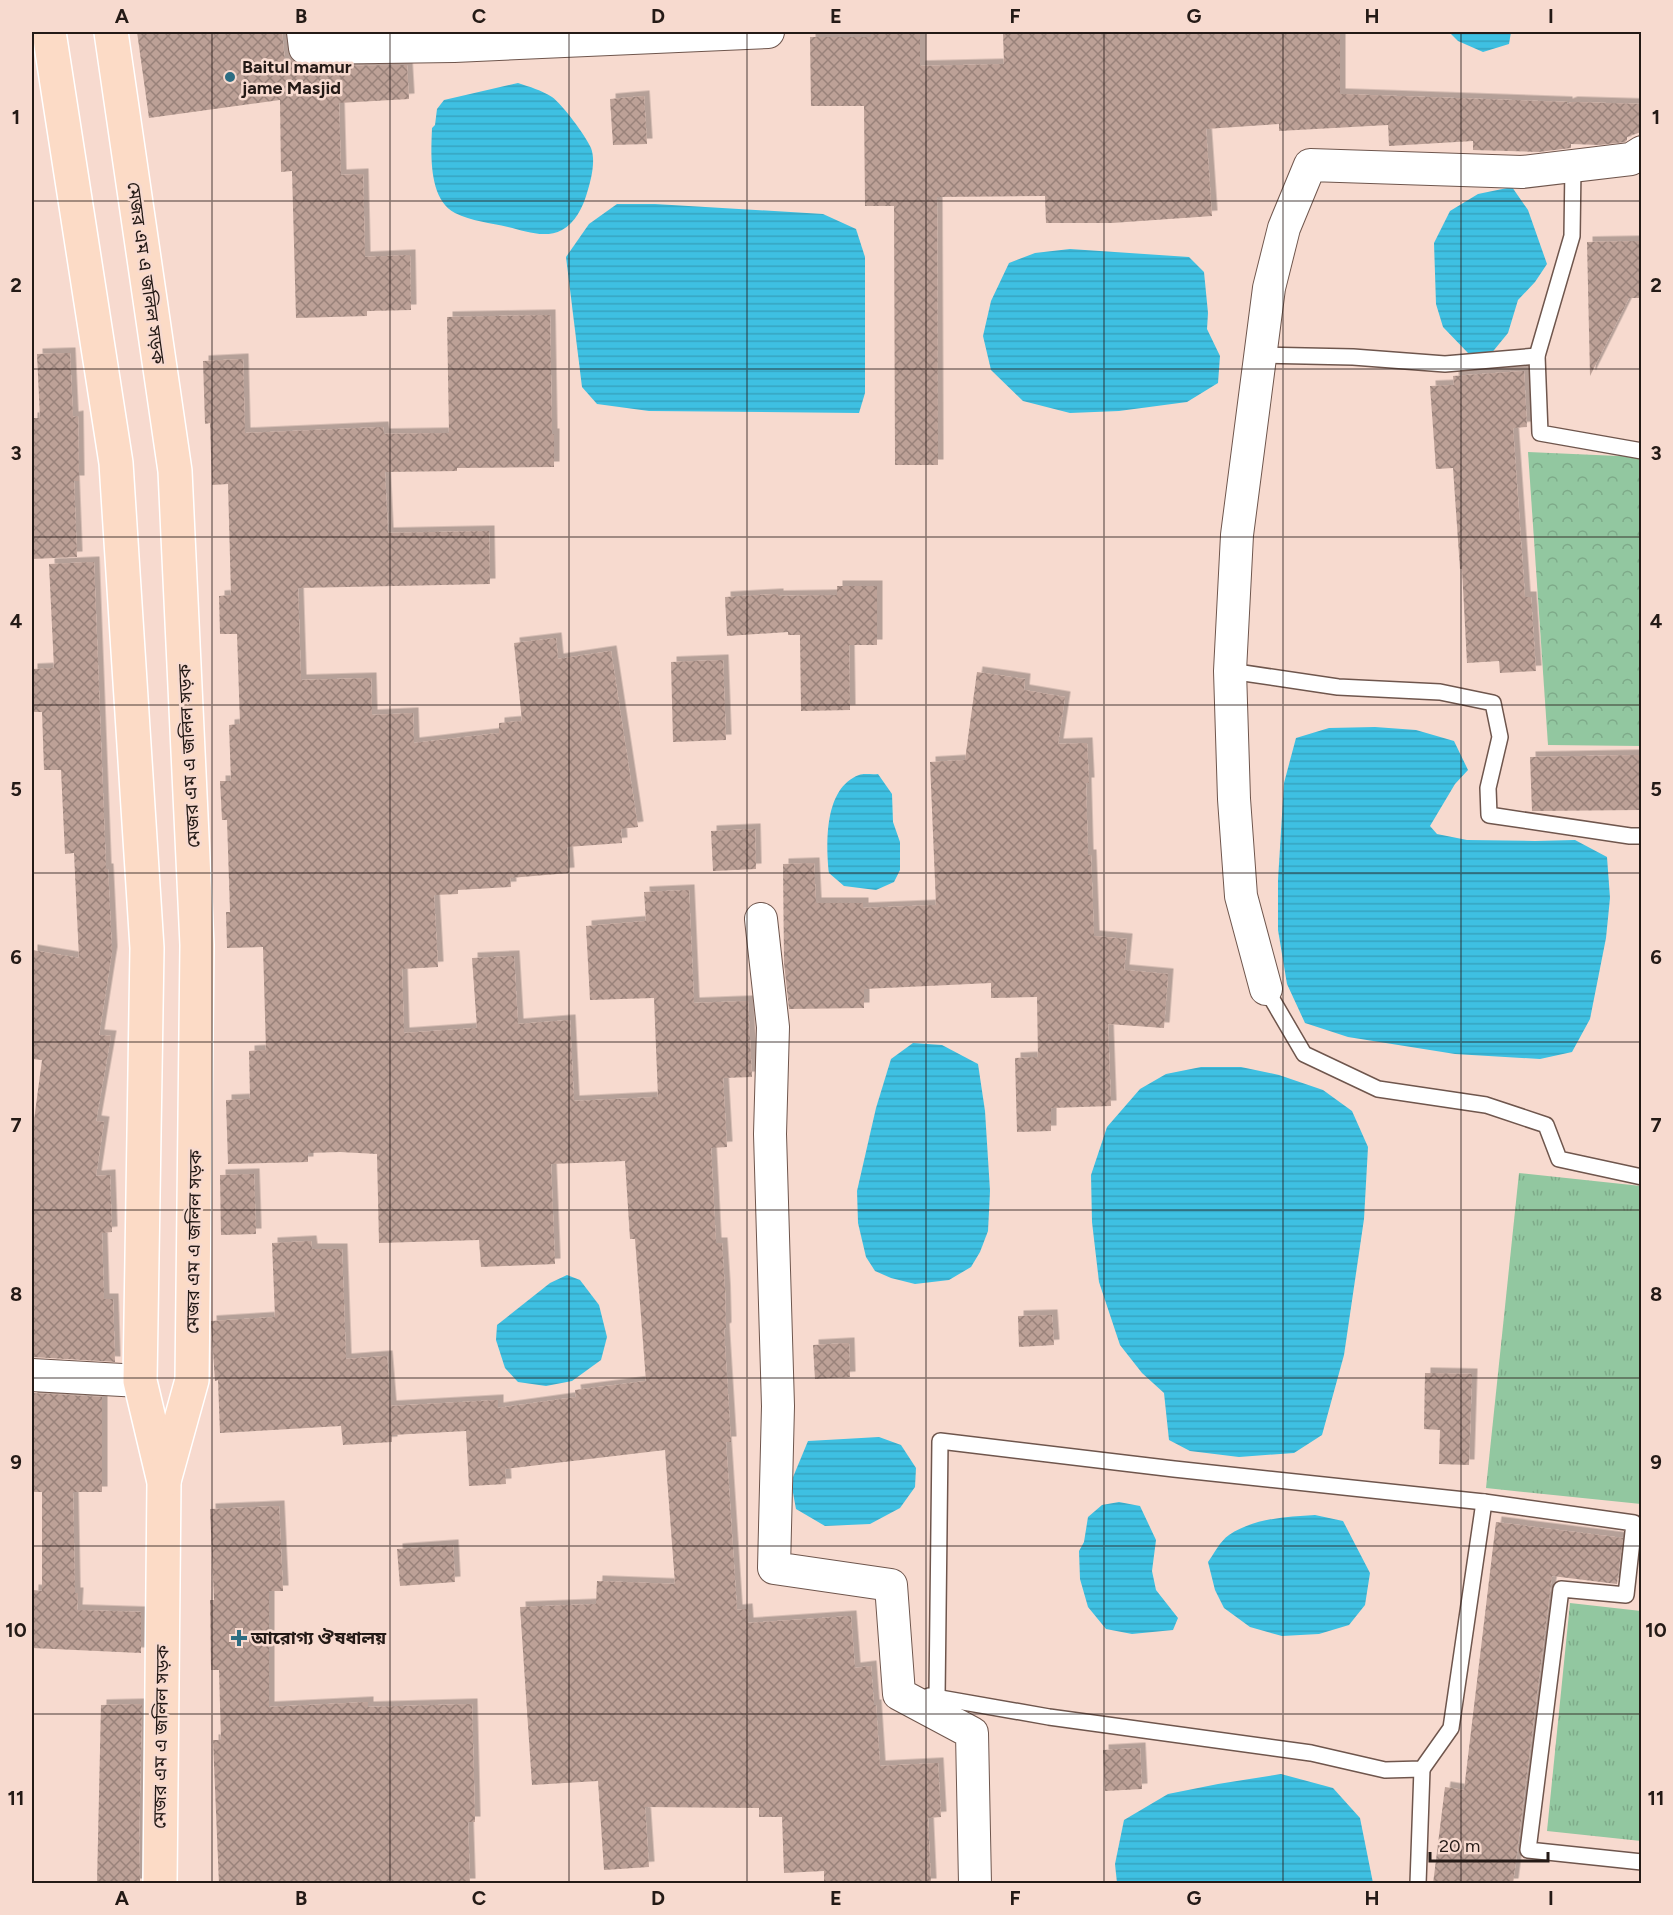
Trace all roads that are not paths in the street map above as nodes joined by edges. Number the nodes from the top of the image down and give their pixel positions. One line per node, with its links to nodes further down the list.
1 (49, 32): 14 (main road, মেজর এম এ জলিল সড়ক)
2 (111, 32): 13 (main road, মেজর এম এ জলিল সড়ক)
3 (303, 32): 4 (street)
4 (768, 32)
5 (1641, 152): 6 (street)
6 (1573, 166): 7 (street); 8 (lane)
7 (1261, 355): 8 (lane); 10 (street)
8 (1537, 356): 9 (lane)
9 (1641, 451)
10 (1230, 671): 11 (lane); 15 (street)
11 (1641, 836)
12 (761, 919): 21 (street)
13 (197, 945): 14 (main road); 19 (main road, মেজর এম এ জলিল সড়ক)
14 (147, 948): 18 (main road, মেজর এম এ জলিল সড়ক)
15 (1266, 989): 16 (lane)
16 (1641, 1177)
17 (32, 1375): 18 (street)
18 (140, 1381): 19 (main road, মেজর এম এ জলিল সড়ক)
19 (164, 1482): 25 (main road, মেজর এম এ জলিল সড়ক)
20 (1484, 1502): 22 (lane); 23 (lane); 24 (lane)
21 (899, 1694): 22 (lane); 26 (street)
22 (937, 1697): 23 (lane)
23 (1422, 1769): 27 (lane)
24 (1641, 1862)
25 (160, 1884)
26 (975, 1884)
27 (1418, 1884)

